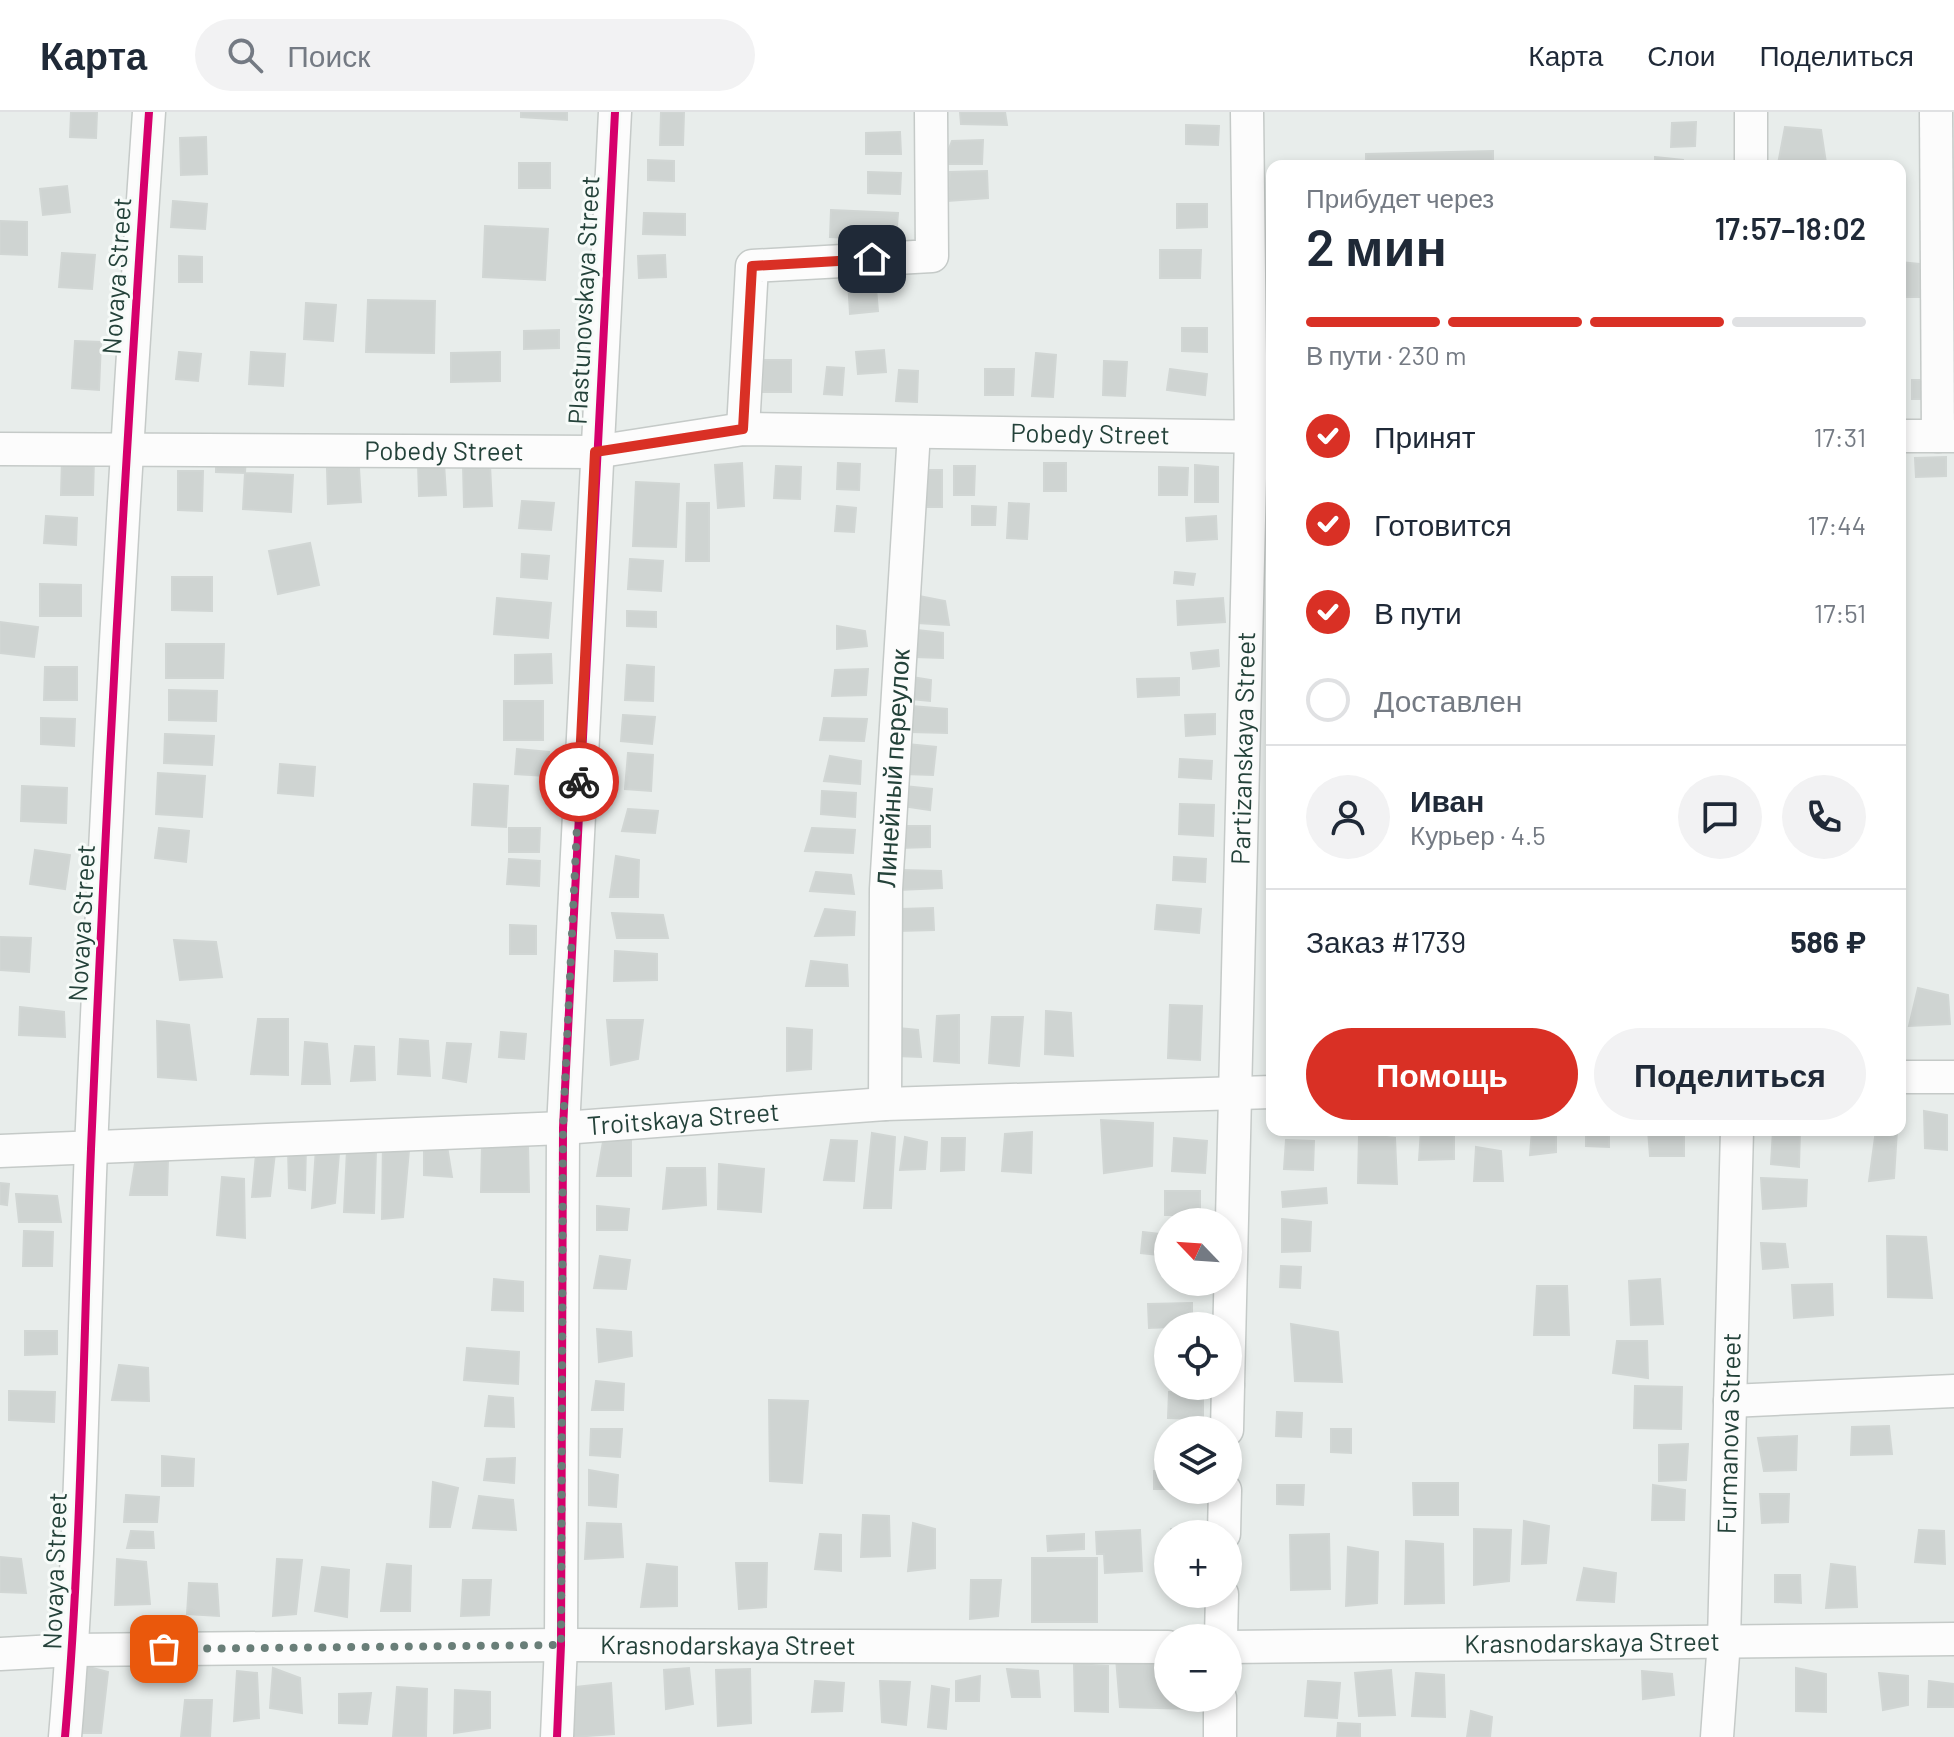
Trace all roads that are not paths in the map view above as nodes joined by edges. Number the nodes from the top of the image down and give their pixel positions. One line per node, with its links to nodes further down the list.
1 (149, 112): 14 (street, Novaya Street)
2 (615, 112): 15 (street, Plastunovskaya Street)
3 (931, 112): 8 (street)
4 (1247, 112): 12 (street, Partizanskaya Street)
5 (1751, 112): 7 (street)
6 (1936, 112): 11 (street)
7 (1751, 160)
8 (743, 429): 9 (street, Pobedy Street); 15 (street, Pobedy Street)
9 (914, 432): 12 (street, Pobedy Street); 20 (street, Линейный переулок)
10 (1906, 436): 11 (street)
11 (1946, 436)
12 (1262, 437): 19 (street, Partizanskaya Street)
13 (0, 449): 14 (street, Pobedy Street)
14 (125, 449): 15 (street, Pobedy Street); 23 (street, Novaya Street)
15 (595, 452): 21 (street, Plastunovskaya Street)
16 (1906, 1077): 17 (street)
17 (1954, 1077)
18 (1266, 1092): 19 (street, Troitskaya Street)
19 (1236, 1093): 20 (street, Troitskaya Street); 25 (street, Partizanskaya Street)
20 (885, 1104): 21 (street, Troitskaya Street)
21 (563, 1128): 23 (street, Troitskaya Street); 30 (street, Plastunovskaya Street)
22 (1737, 1136): 27 (street, Furmanova Street)
23 (91, 1149): 24 (street, Troitskaya Street); 33 (street, Novaya Street)
24 (0, 1151)
25 (1230, 1312)
26 (1954, 1391): 27 (street)
27 (1730, 1401): 29 (street, Furmanova Street)
28 (1954, 1639): 29 (street, Krasnodarskaya Street)
29 (1724, 1641): 32 (street, Krasnodarskaya Street); 39 (street, Furmanova Street)
30 (561, 1645): 31 (street, Krasnodarskaya Street); 33 (street, Krasnodarskaya Street); 37 (street, Plastunovskaya Street)
31 (1154, 1647)
32 (1242, 1647)
33 (73, 1650): 34 (street, Krasnodarskaya Street); 36 (street, Novaya Street)
34 (0, 1654)
35 (1220, 1712): 38 (street)
36 (65, 1737)
37 (557, 1737)
38 (1220, 1737)
39 (1717, 1737)

